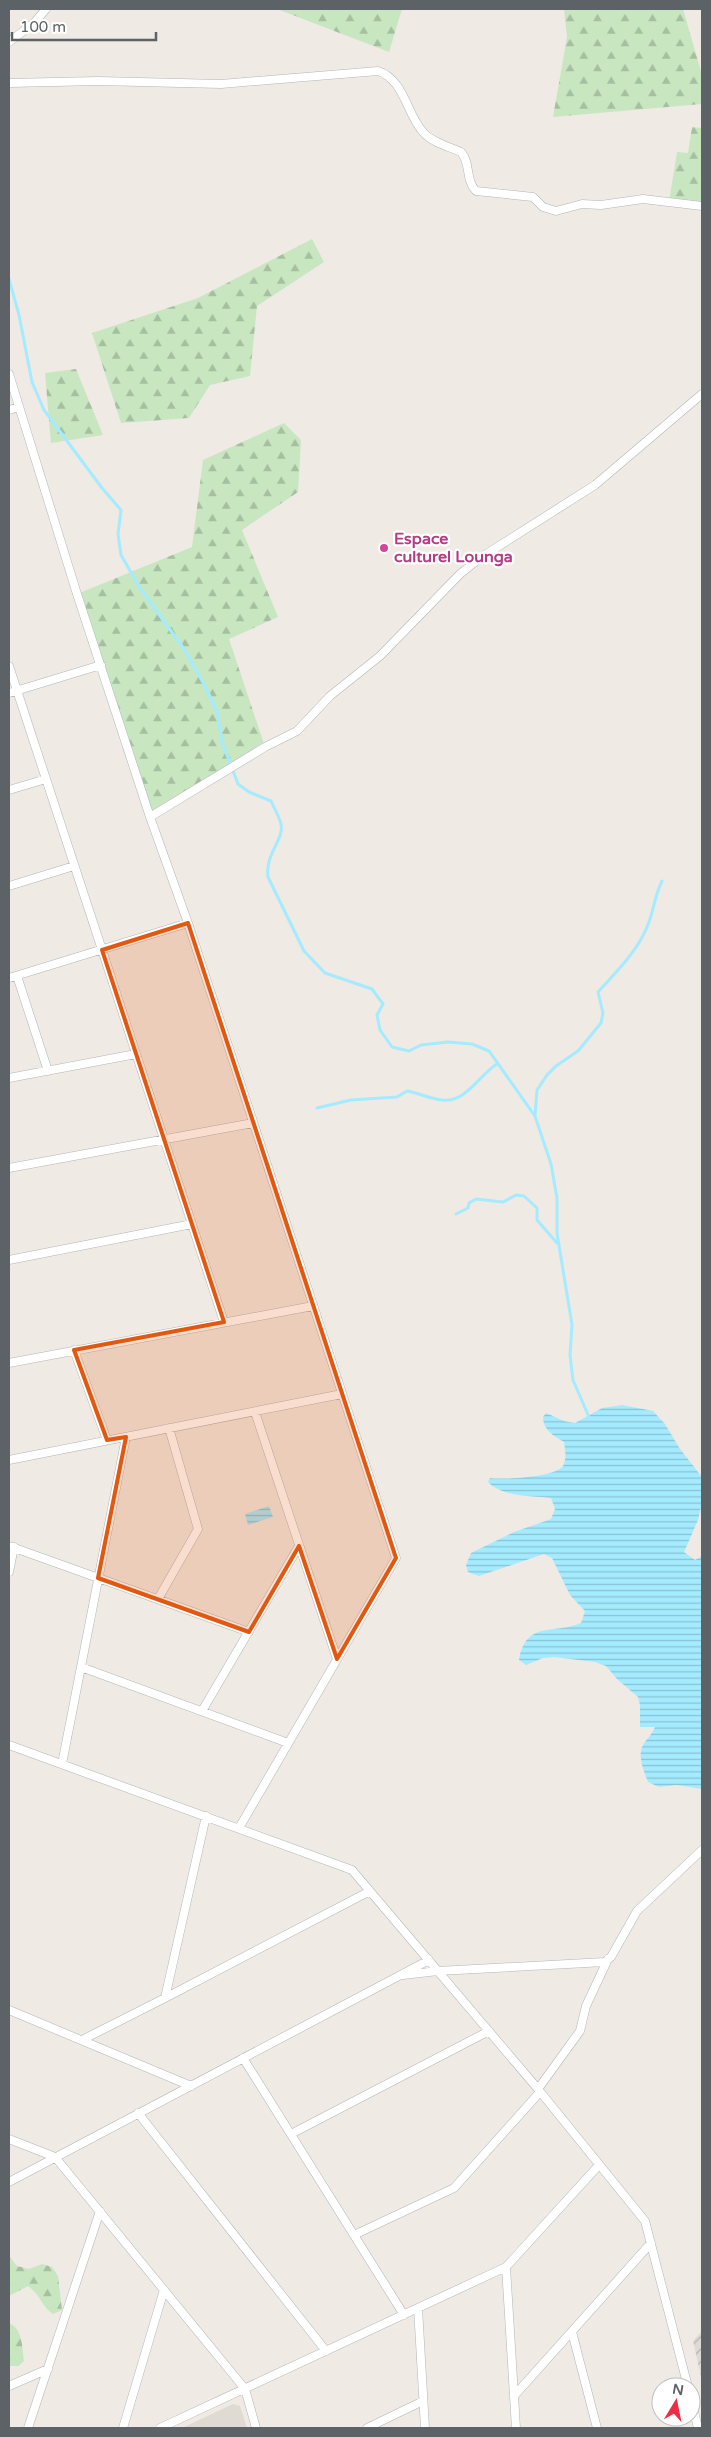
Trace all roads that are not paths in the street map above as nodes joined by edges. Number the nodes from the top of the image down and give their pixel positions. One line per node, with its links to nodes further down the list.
1 (46, 9): 2 (street)
2 (9, 42)
3 (9, 83): 4 (street)
4 (702, 206)
5 (9, 374): 7 (street)
6 (702, 394): 14 (street)
7 (20, 407): 8 (street); 9 (street)
8 (9, 410)
9 (101, 665): 11 (street); 14 (street)
10 (9, 666): 11 (street)
11 (13, 691): 12 (street)
12 (46, 779): 13 (street); 15 (street)
13 (9, 790)
14 (150, 818): 17 (street)
15 (74, 866): 16 (street); 18 (street)
16 (9, 886)
17 (188, 923): 18 (street); 24 (street)
18 (102, 950): 19 (street); 21 (street)
19 (17, 976): 20 (street); 22 (street)
20 (9, 978)
21 (136, 1054): 22 (street); 25 (street)
22 (48, 1071): 23 (street)
23 (9, 1078)
24 (254, 1123): 25 (street); 29 (street)
25 (164, 1140): 26 (street); 27 (street)
26 (9, 1168)
27 (192, 1224): 28 (street); 30 (street)
28 (9, 1260)
29 (313, 1306): 30 (street); 33 (street)
30 (224, 1322): 31 (street)
31 (74, 1350): 32 (street); 37 (street)
32 (9, 1362)
33 (342, 1394): 34 (street); 45 (street)
34 (255, 1412): 35 (street); 40 (street)
35 (169, 1428): 36 (street); 43 (street)
36 (126, 1437): 37 (street); 42 (street)
37 (107, 1440): 38 (street)
38 (9, 1460)
39 (11, 1546): 41 (street); 42 (street)
40 (299, 1546): 44 (street); 45 (street)
41 (9, 1572)
42 (98, 1578): 43 (street); 46 (street)
43 (158, 1599): 44 (street)
44 (249, 1632): 47 (street)
45 (337, 1659): 48 (street)
46 (81, 1667): 47 (street); 50 (street)
47 (202, 1711): 48 (street)
48 (288, 1743): 52 (street)
49 (9, 1745): 50 (street)
50 (62, 1764): 51 (street)
51 (206, 1816): 52 (street); 59 (street)
52 (239, 1828): 54 (street)
53 (702, 1850): 55 (street)
54 (370, 1891): 56 (street); 59 (street)
55 (608, 1959): 57 (street); 65 (street)
56 (429, 1960): 57 (street); 58 (street)
57 (438, 1971): 58 (street); 61 (street)
58 (399, 1976): 63 (street)
59 (165, 1998): 62 (street)
60 (9, 2010): 62 (street)
61 (489, 2031): 65 (street); 67 (street)
62 (82, 2040): 64 (street)
63 (243, 2058): 64 (street); 67 (street)
64 (191, 2086): 66 (street)
65 (539, 2091): 70 (street); 73 (street)
66 (138, 2114): 69 (street); 80 (street)
67 (290, 2134): 73 (street)
68 (9, 2138): 69 (street)
69 (55, 2157): 71 (street); 72 (street)
70 (600, 2165): 74 (street); 75 (street)
71 (9, 2182)
72 (100, 2211): 76 (street); 81 (street)
73 (354, 2235): 78 (street)
74 (651, 2244): 79 (street); 82 (street)
75 (506, 2267): 77 (street); 85 (street)
76 (164, 2290): 84 (street); 88 (street)
77 (418, 2308): 78 (street); 86 (street)
78 (404, 2315): 80 (street)
79 (572, 2332): 85 (street); 94 (street)
80 (326, 2351): 84 (street)
81 (48, 2370): 83 (street); 87 (street)
82 (685, 2377)
83 (9, 2386)
84 (245, 2389): 89 (street); 90 (street)
85 (514, 2396): 93 (street)
86 (423, 2401): 91 (street); 92 (street)
87 (28, 2428)
88 (123, 2428)
89 (160, 2428)
90 (256, 2428)
91 (366, 2428)
92 (425, 2428)
93 (516, 2428)
94 (597, 2428)

